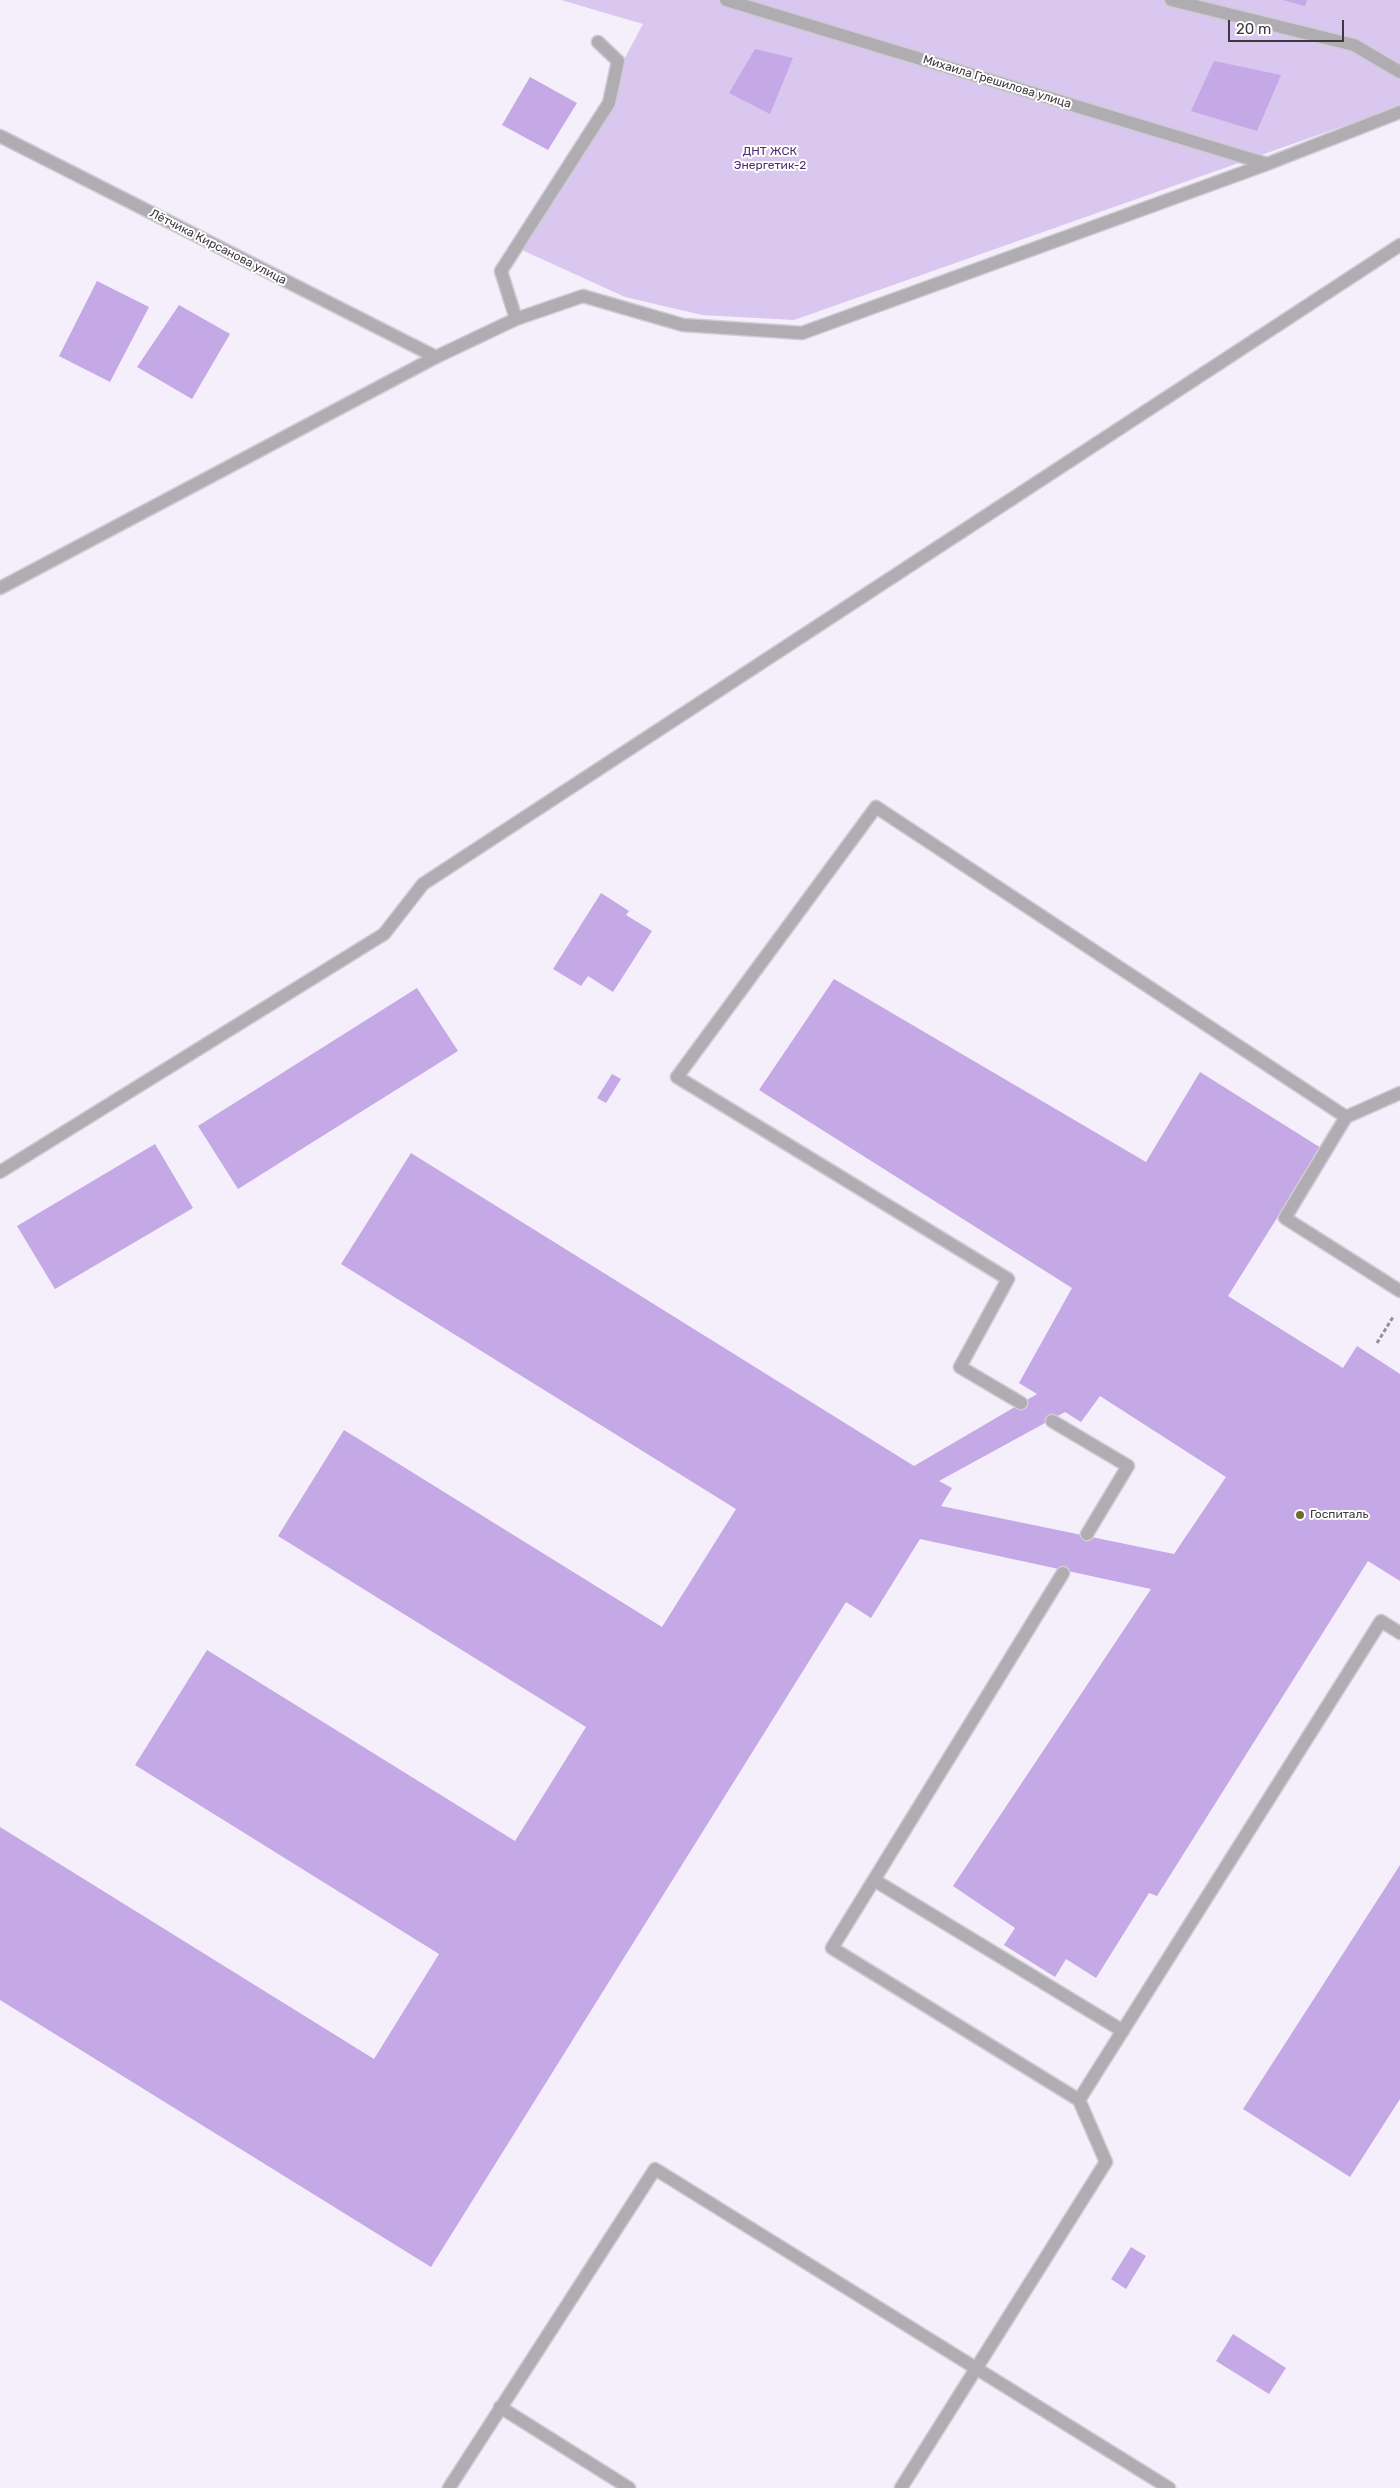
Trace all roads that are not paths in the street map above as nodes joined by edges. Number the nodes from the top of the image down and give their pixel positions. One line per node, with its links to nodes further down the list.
1 (726, 0): 7 (street, Михаила Грешилова улица)
2 (1171, 0): 4 (street)
3 (598, 42): 9 (street)
4 (1400, 72)
5 (1400, 112): 7 (street)
6 (0, 136): 10 (street, Лётчика Кирсанова улица)
7 (1267, 164): 9 (street)
8 (1400, 245): 14 (street)
9 (516, 319): 10 (street)
10 (436, 357): 11 (street)
11 (0, 588)
12 (1400, 1093): 13 (street)
13 (1346, 1117): 15 (street); 16 (street)
14 (0, 1172)
15 (1400, 1291)
16 (1021, 1403)
17 (1052, 1421): 18 (street)
18 (1087, 1534)
19 (1063, 1573): 21 (street)
20 (1400, 1633): 22 (street)
21 (874, 1880): 22 (street); 23 (street)
22 (1122, 2031): 23 (street)
23 (1079, 2100): 27 (street)
24 (500, 2407): 25 (street); 26 (street); 28 (street)
25 (449, 2488)
26 (629, 2488)
27 (901, 2488)
28 (1169, 2488)

